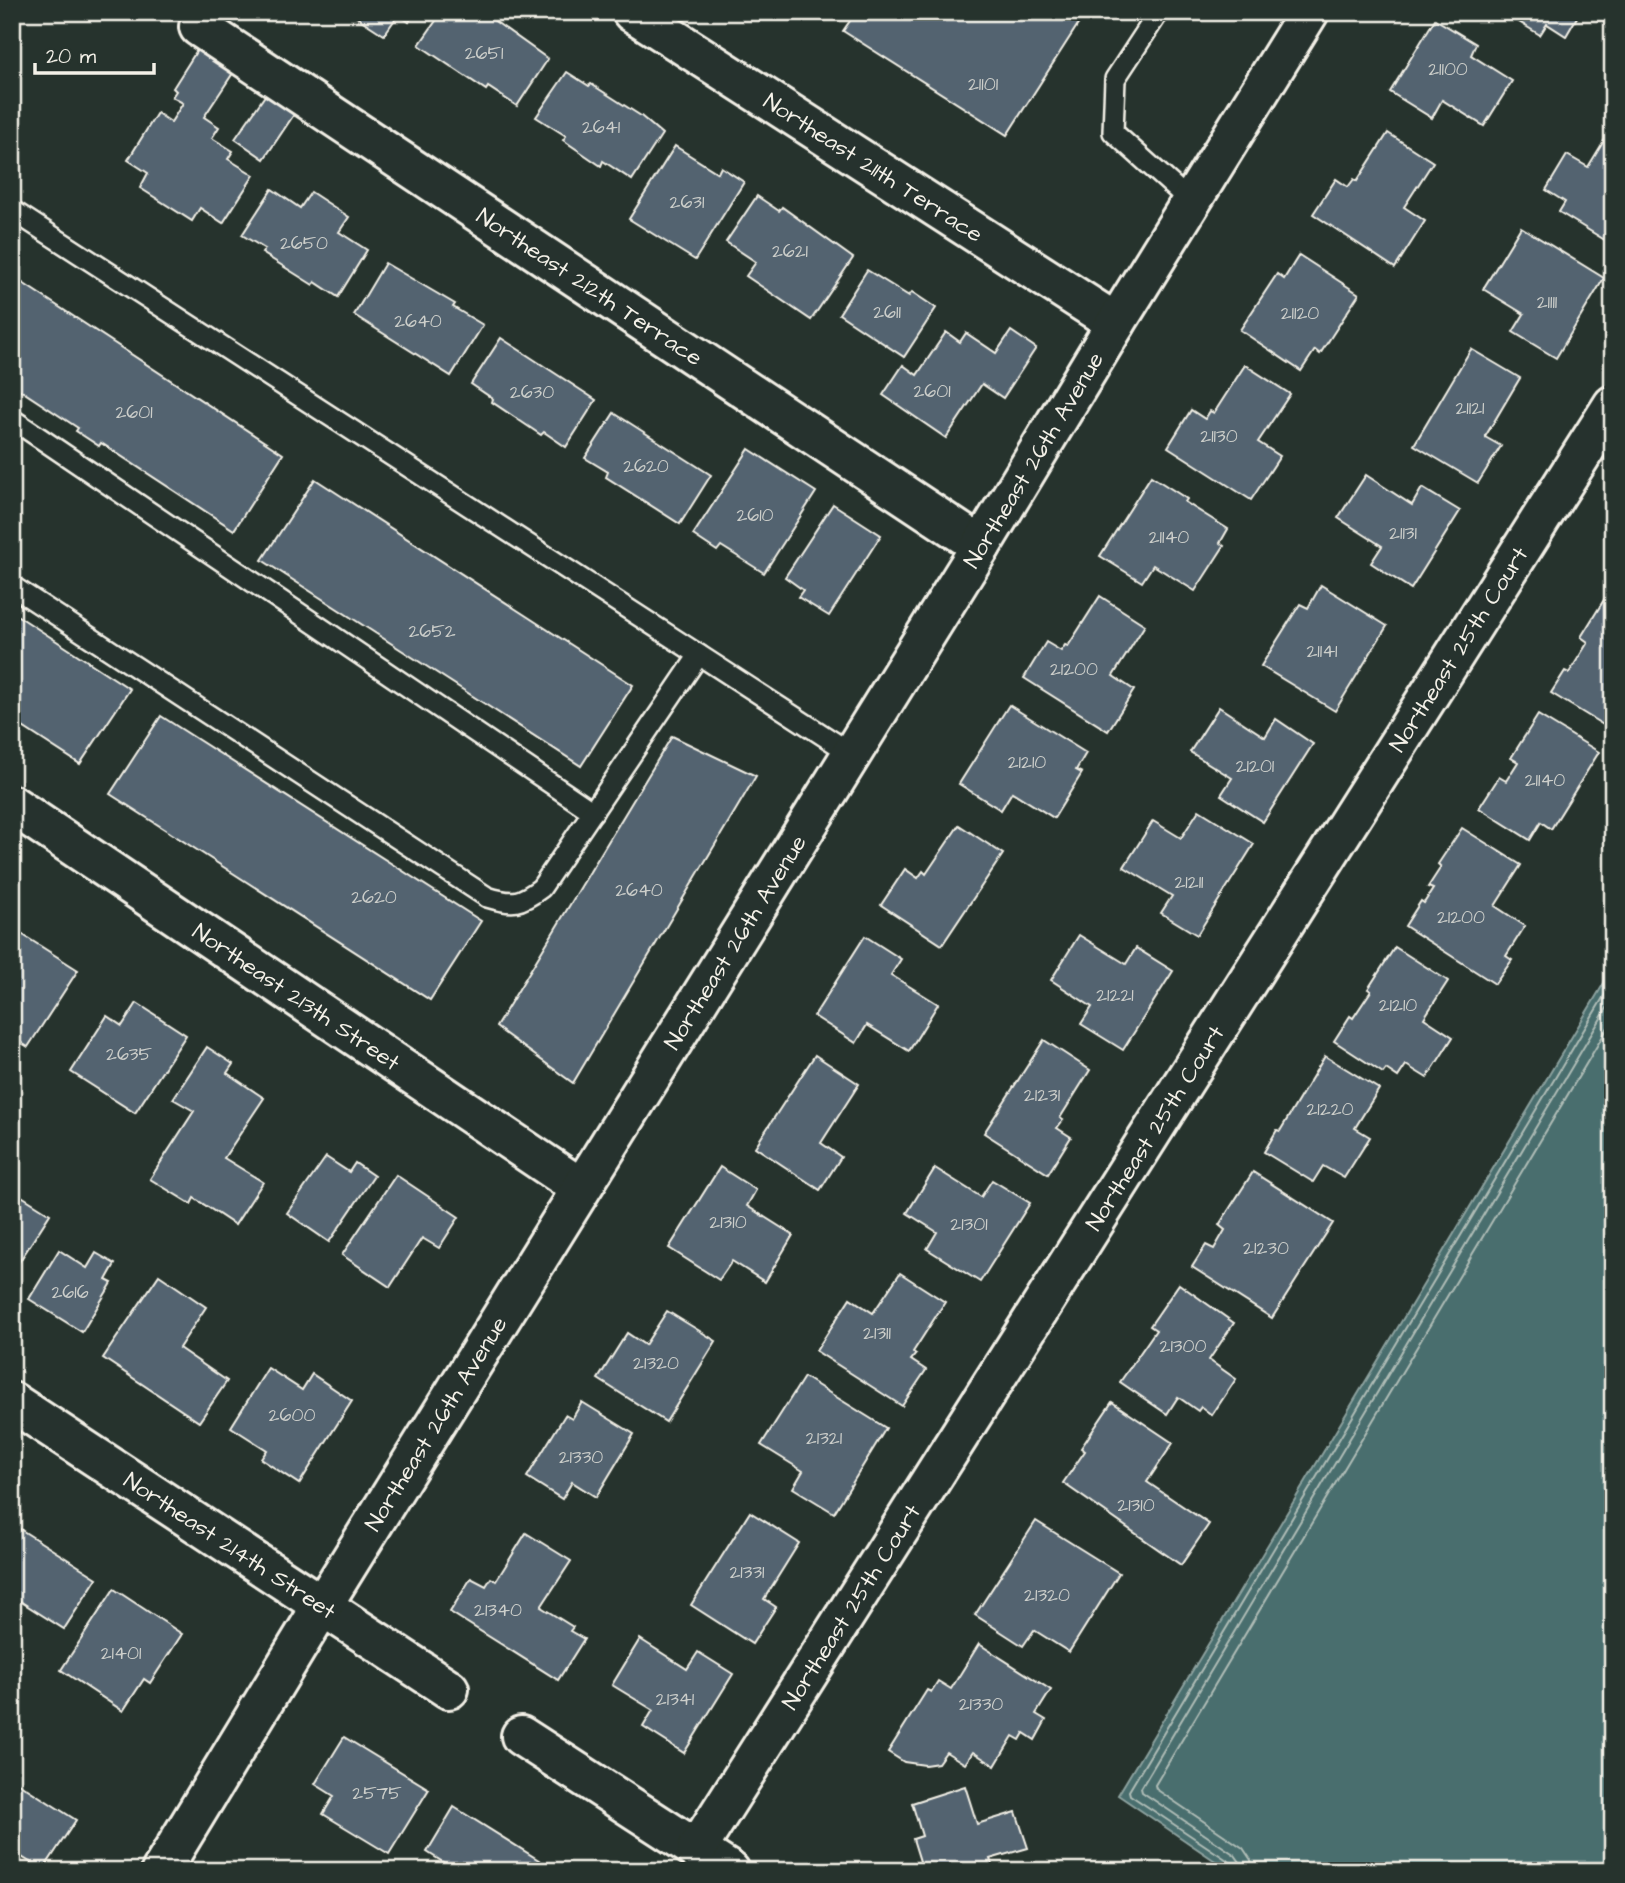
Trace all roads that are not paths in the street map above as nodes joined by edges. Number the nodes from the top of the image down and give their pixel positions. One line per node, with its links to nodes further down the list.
1 (632, 12): 7 (street, Northeast 211th Terrace)
2 (1159, 12): 5 (lane)
3 (1309, 12): 5 (street, Northeast 26th Avenue)
4 (200, 27): 10 (street, Northeast 212th Terrace)
5 (1191, 202): 7 (street, Northeast 26th Avenue)
6 (12, 210): 12 (lane)
7 (1116, 323): 10 (street, Northeast 26th Avenue)
8 (1613, 405): 21 (street, Northeast 25th Court)
9 (12, 419): 15 (lane)
10 (981, 547): 13 (street, Northeast 26th Avenue)
11 (12, 586): 15 (lane)
12 (699, 655): 13 (lane); 15 (lane)
13 (852, 754): 16 (street, Northeast 26th Avenue)
14 (12, 806): 16 (street, Northeast 213th Street)
15 (593, 812)
16 (581, 1188): 18 (street, Northeast 26th Avenue)
17 (12, 1402): 18 (street, Northeast 214th Street)
18 (322, 1606): 19 (street, Northeast 214th Street); 22 (street, Northeast 26th Avenue)
19 (449, 1689)
20 (522, 1736): 21 (street)
21 (697, 1849): 23 (street)
22 (161, 1871)
23 (730, 1871)

